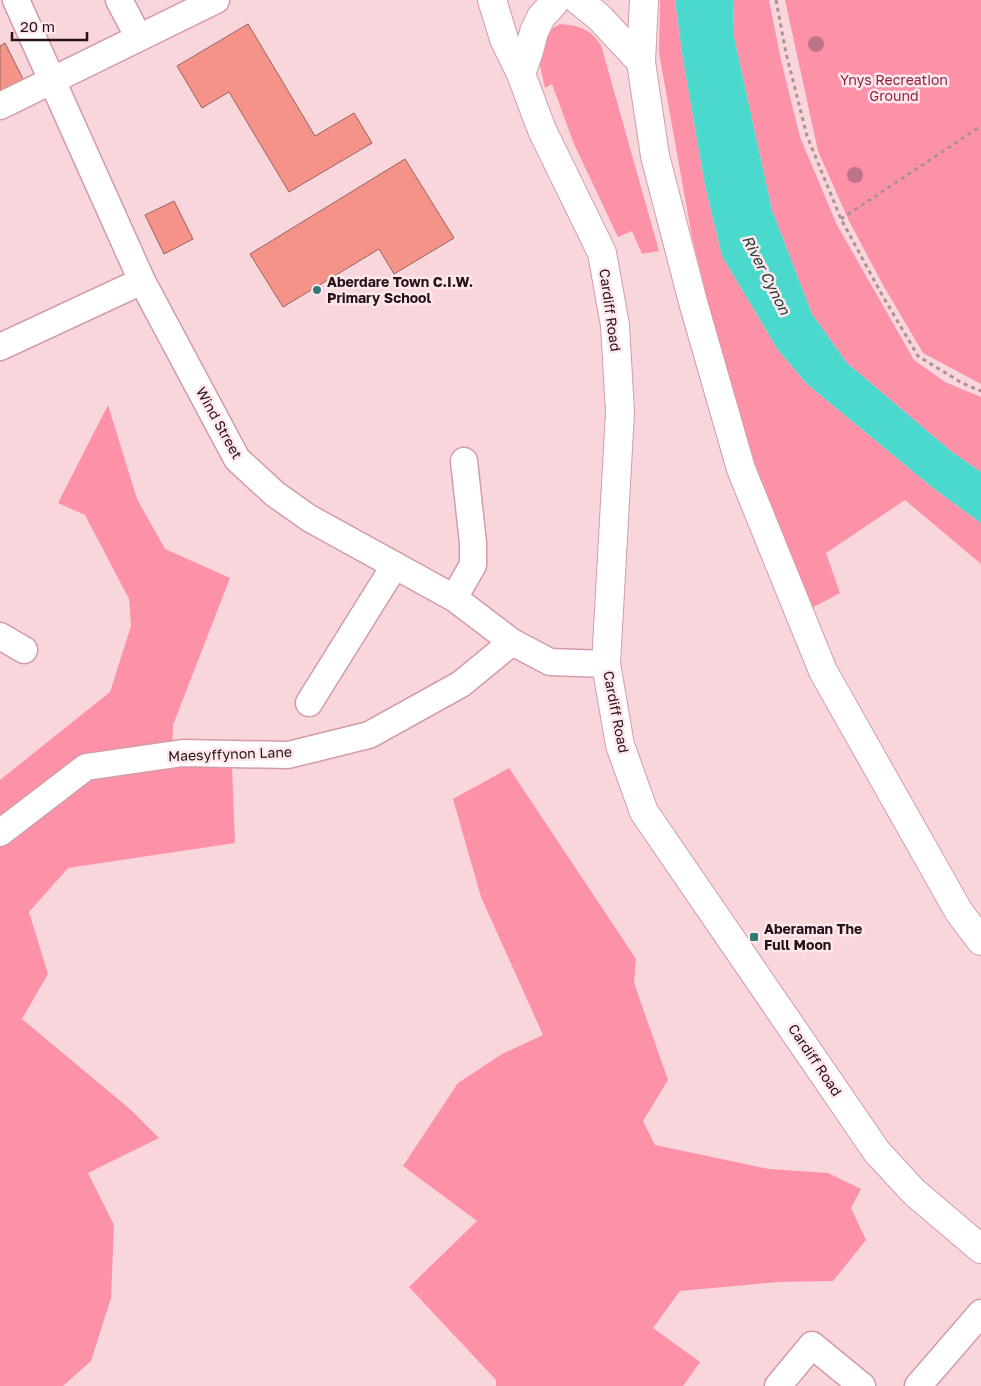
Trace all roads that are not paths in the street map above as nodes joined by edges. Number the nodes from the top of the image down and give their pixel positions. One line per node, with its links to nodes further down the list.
1 (16, 0): 10 (street, Wind Street)
2 (119, 0): 7 (street)
3 (216, 0): 7 (street)
4 (492, 0): 9 (main road, Cardiff Road)
5 (644, 0): 8 (main road)
6 (560, 1): 8 (main road); 9 (main road)
7 (139, 38): 10 (street)
8 (641, 62): 23 (main road)
9 (521, 74): 20 (main road, Cardiff Road)
10 (54, 81): 11 (street); 12 (street, Wind Street)
11 (0, 106)
12 (142, 281): 13 (street); 15 (street, Wind Street)
13 (0, 347)
14 (464, 461): 16 (street)
15 (395, 565): 16 (street, Wind Street); 21 (street)
16 (454, 598): 18 (street, Wind Street)
17 (0, 636): 19 (street)
18 (512, 642): 20 (street, Wind Street); 22 (street, Maesyffynon Lane)
19 (24, 650)
20 (606, 664): 24 (main road, Cardiff Road)
21 (309, 703)
22 (0, 833)
23 (981, 940)
24 (981, 1249)
25 (981, 1313): 28 (street)
26 (778, 1386): 27 (street)
27 (862, 1386)
28 (918, 1386)

